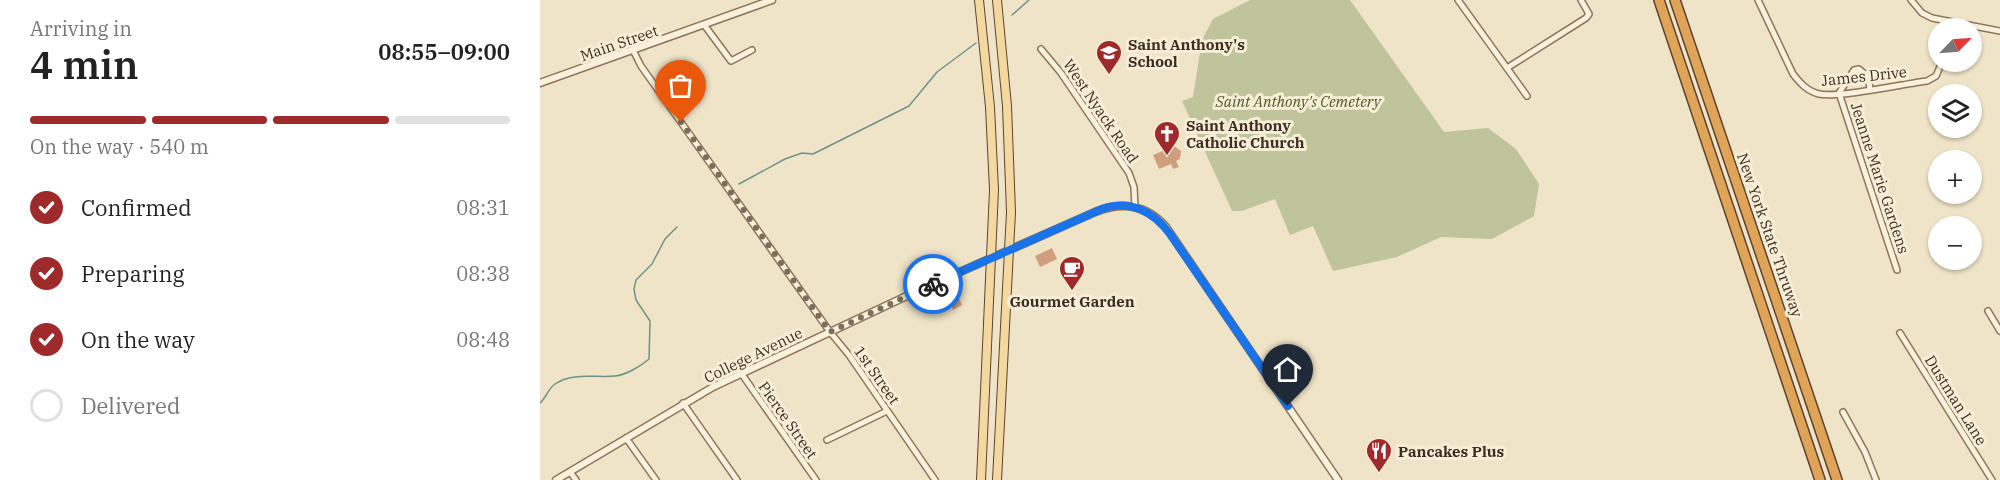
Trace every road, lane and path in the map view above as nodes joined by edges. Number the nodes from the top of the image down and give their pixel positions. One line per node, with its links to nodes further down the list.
1 (772, 0): 11 (street, Main Street)
2 (978, 0): 25 (main road)
3 (996, 0): 24 (main road)
4 (1458, 0): 17 (street)
5 (1581, 0): 17 (street)
6 (1659, 0): 47 (highway, New York State Thruway)
7 (1675, 0): 48 (highway, New York State Thruway)
8 (1758, 0): 21 (street, James Drive)
9 (1911, 0): 10 (street)
10 (1940, 18)
11 (705, 26): 14 (street, Main Street); 15 (street)
12 (1982, 27): 13 (street)
13 (2000, 31)
14 (633, 50): 19 (street, Main Street); 29 (street, 1st Street)
15 (752, 50)
16 (1041, 50): 23 (street, West Nyack Road)
17 (1507, 68): 22 (street)
18 (1938, 72): 20 (street, James Drive)
19 (540, 83)
20 (1870, 89): 21 (street, James Drive); 21 (street)
21 (1839, 93): 26 (street, Jeanne Marie Gardens)
22 (1527, 96)
23 (1135, 207): 24 (street, College Avenue); 46 (street)
24 (1010, 250): 25 (street, College Avenue); 45 (main road)
25 (992, 257): 29 (street, College Avenue); 44 (main road)
26 (1897, 270)
27 (1988, 311): 28 (street)
28 (2000, 331)
29 (830, 332): 31 (street, College Avenue); 33 (street, 1st Street)
30 (1900, 333): 50 (street, Dustman Lane)
31 (741, 373): 32 (street, College Avenue); 42 (street, Pierce Street)
32 (683, 403): 35 (street, College Avenue); 41 (street)
33 (887, 411): 36 (street); 43 (street, 1st Street)
34 (1843, 412): 49 (street)
35 (626, 438): 37 (street, College Avenue); 40 (street)
36 (827, 440)
37 (570, 472): 38 (street, College Avenue); 39 (street)
38 (556, 480)
39 (576, 480)
40 (656, 480)
41 (737, 480)
42 (816, 480)
43 (935, 480)
44 (981, 480)
45 (997, 480)
46 (1338, 480)
47 (1820, 480)
48 (1837, 480)
49 (1876, 480)
50 (1992, 480)

